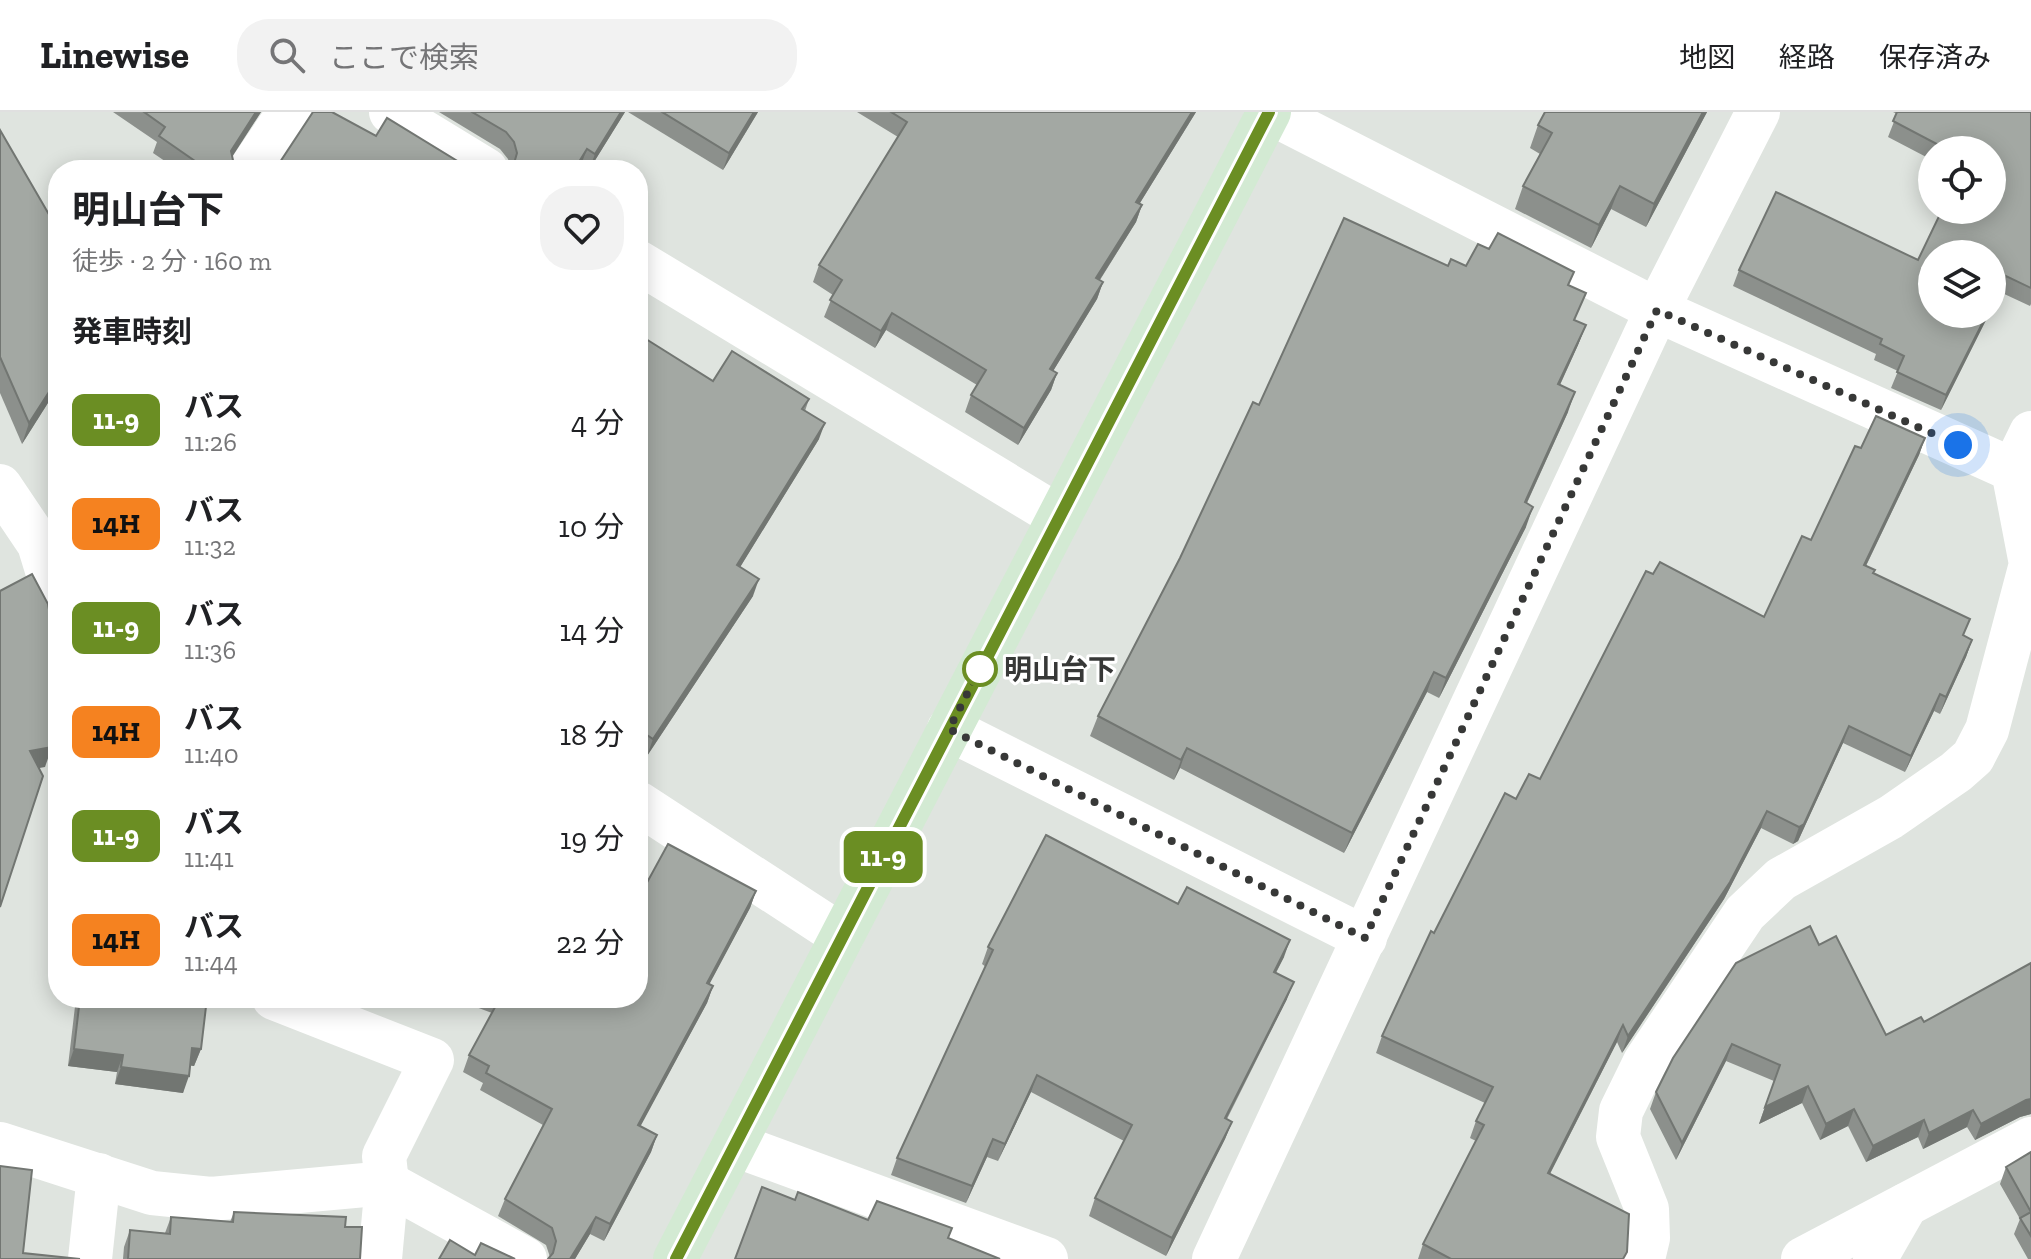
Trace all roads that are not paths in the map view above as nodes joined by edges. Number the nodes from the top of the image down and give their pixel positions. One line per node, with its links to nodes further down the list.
1 (289, 112): 5 (street)
2 (391, 112): 6 (street)
3 (1269, 112): 8 (street); 11 (street)
4 (1758, 112): 8 (street)
5 (257, 160)
6 (470, 160)
7 (648, 268): 11 (street)
8 (1657, 310): 9 (street); 16 (street)
9 (2022, 452): 30 (street)
10 (0, 486): 12 (street)
11 (1058, 516): 13 (street)
12 (48, 535)
13 (949, 729): 15 (street); 16 (street)
14 (648, 810): 15 (street)
15 (842, 936): 20 (street)
16 (1365, 938): 29 (street)
17 (299, 1008): 22 (street)
18 (2031, 1139): 23 (street)
19 (0, 1144): 21 (street)
20 (735, 1145): 27 (street); 28 (street)
21 (99, 1175): 22 (street); 24 (street)
22 (387, 1183): 25 (street); 26 (street)
23 (1906, 1205): 31 (street); 32 (street)
24 (90, 1259)
25 (380, 1259)
26 (525, 1259)
27 (675, 1259)
28 (1046, 1259)
29 (1214, 1259)
30 (1643, 1259)
31 (1803, 1259)
32 (1875, 1259)

